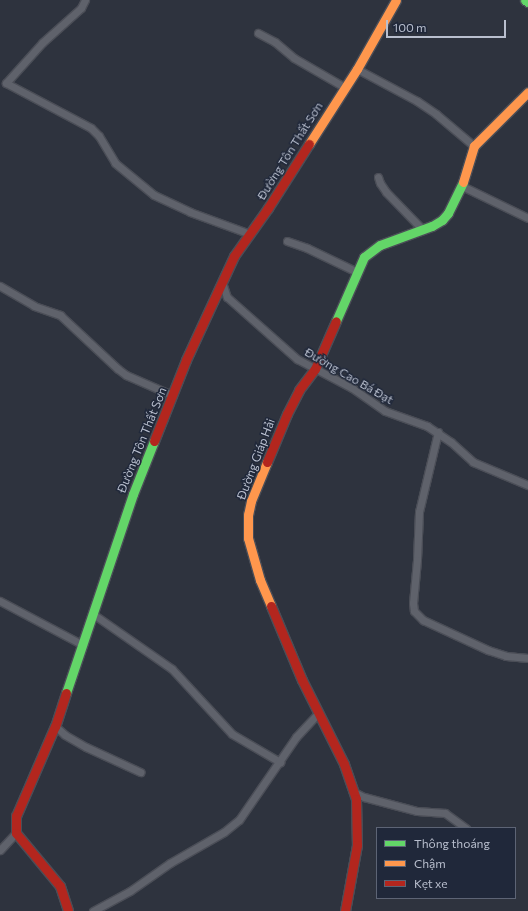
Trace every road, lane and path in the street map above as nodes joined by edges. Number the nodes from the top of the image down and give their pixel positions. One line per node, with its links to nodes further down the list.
1 (86, 0): 14 (street)
2 (396, 0): 6 (street, Đường Tôn Thất Sơn)
3 (525, 0): 4 (street)
4 (528, 2)
5 (258, 33): 7 (street)
6 (357, 69): 7 (street, Đường Tôn Thất Sơn); 9 (street)
7 (344, 87): 14 (street, Đường Tôn Thất Sơn)
8 (528, 92): 9 (street, Đường Giáp Hải)
9 (474, 146): 11 (street, Đường Giáp Hải)
10 (378, 177): 13 (street)
11 (462, 186): 12 (street); 13 (street, Đường Giáp Hải)
12 (528, 218)
13 (423, 230): 16 (street, Đường Giáp Hải)
14 (250, 234): 17 (street, Đường Tôn Thất Sơn)
15 (287, 241): 16 (street)
16 (357, 272): 19 (street, Đường Giáp Hải)
17 (222, 282): 19 (street, Đường Cao Bá Đạt); 20 (street, Đường Tôn Thất Sơn)
18 (0, 286): 20 (street)
19 (315, 369): 21 (street, Đường Cao Bá Đạt); 27 (street, Đường Giáp Hải)
20 (172, 395): 24 (street, Đường Tôn Thất Sơn)
21 (438, 432): 22 (street, Đường Cao Bá Đạt); 26 (street)
22 (528, 485)
23 (0, 601): 25 (street)
24 (93, 614): 25 (street, Đường Tôn Thất Sơn); 29 (street)
25 (83, 645): 28 (street, Đường Tôn Thất Sơn)
26 (528, 658)
27 (318, 713): 29 (street); 31 (street, Đường Giáp Hải)
28 (55, 726): 30 (street); 33 (street, Đường Tôn Thất Sơn)
29 (280, 762): 36 (street)
30 (140, 772)
31 (354, 792): 32 (street); 37 (street, Đường Giáp Hải)
32 (465, 827)
33 (16, 833): 34 (street); 35 (street)
34 (0, 850)
35 (68, 911)
36 (93, 911)
37 (344, 911)

